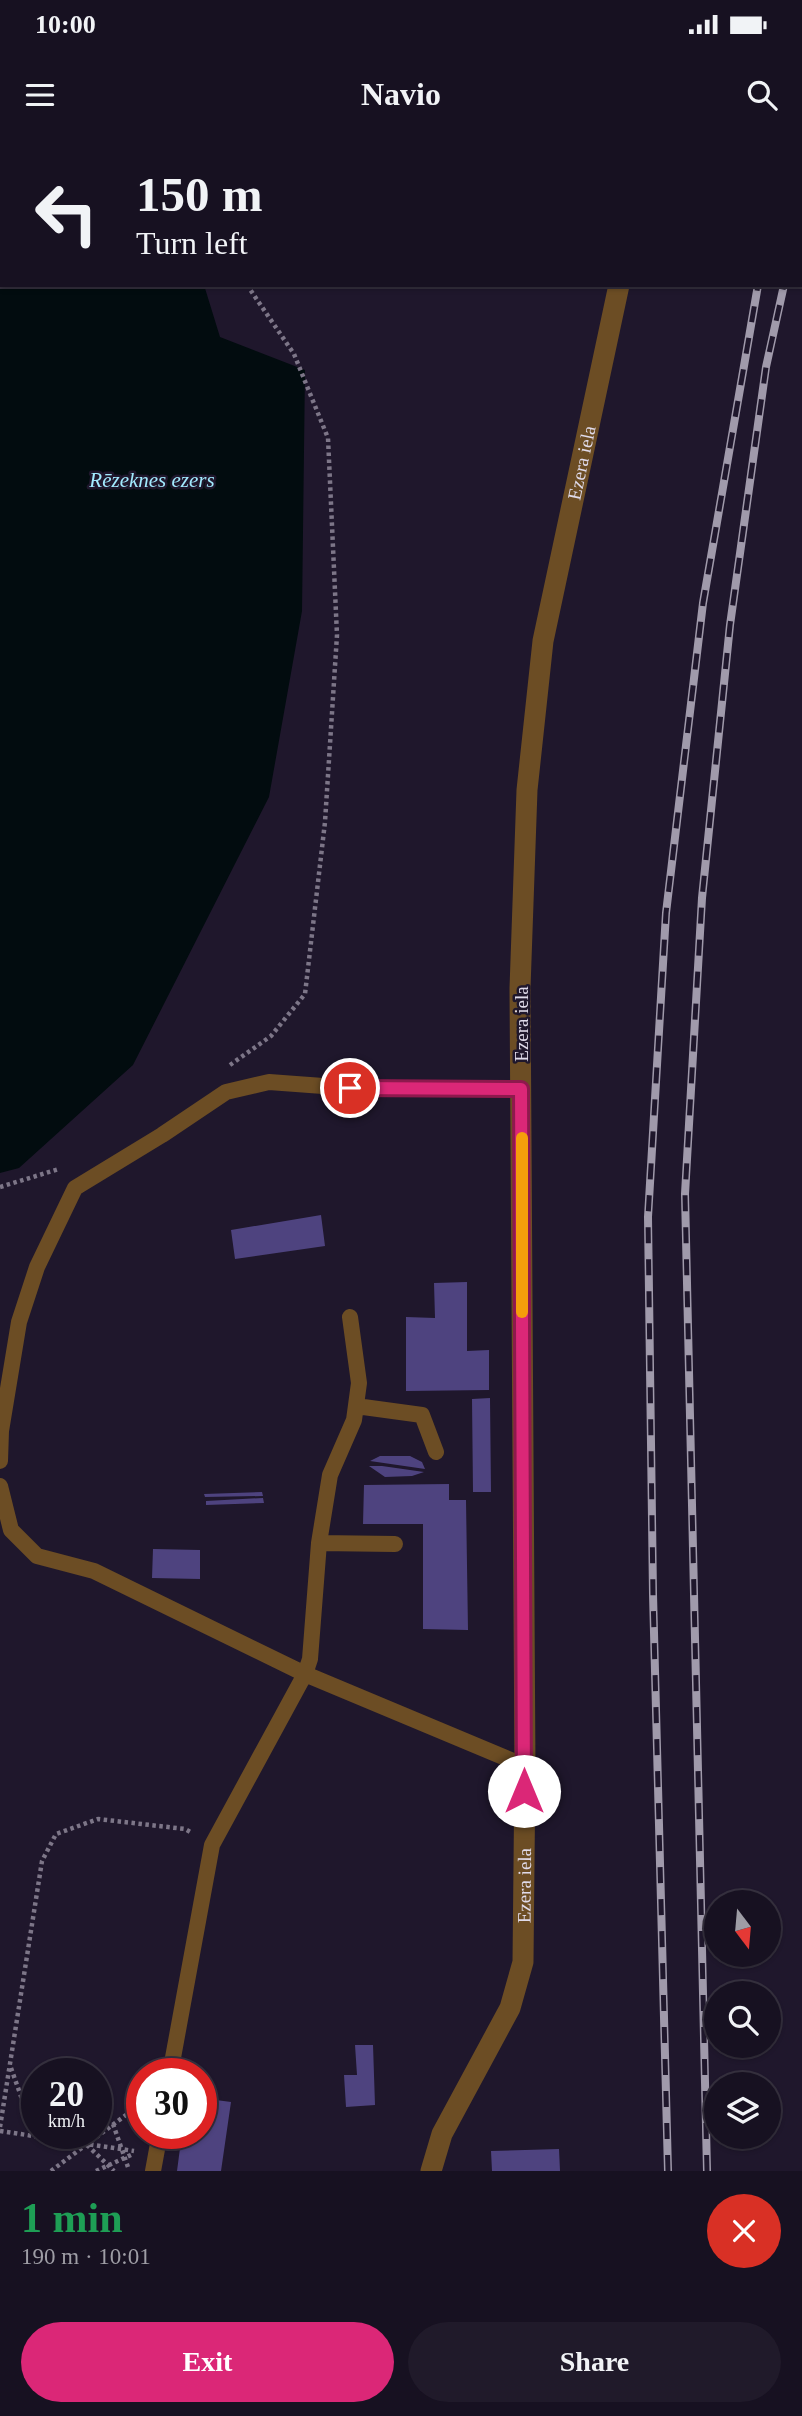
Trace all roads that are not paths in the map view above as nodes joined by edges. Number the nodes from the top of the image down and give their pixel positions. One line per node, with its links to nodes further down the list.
1 (617, 287): 2 (street, Ezera iela)
2 (521, 1089): 6 (lane); 11 (street, Ezera iela)
3 (350, 1317): 4 (lane)
4 (356, 1406): 5 (lane); 8 (lane)
5 (436, 1452)
6 (0, 1461)
7 (0, 1486): 10 (lane)
8 (319, 1543): 9 (lane); 10 (lane)
9 (395, 1544)
10 (305, 1674): 11 (lane); 12 (lane)
11 (525, 1766): 15 (street, Ezera iela)
12 (173, 2058)
13 (157, 2149): 14 (lane)
14 (153, 2171)
15 (431, 2171)

